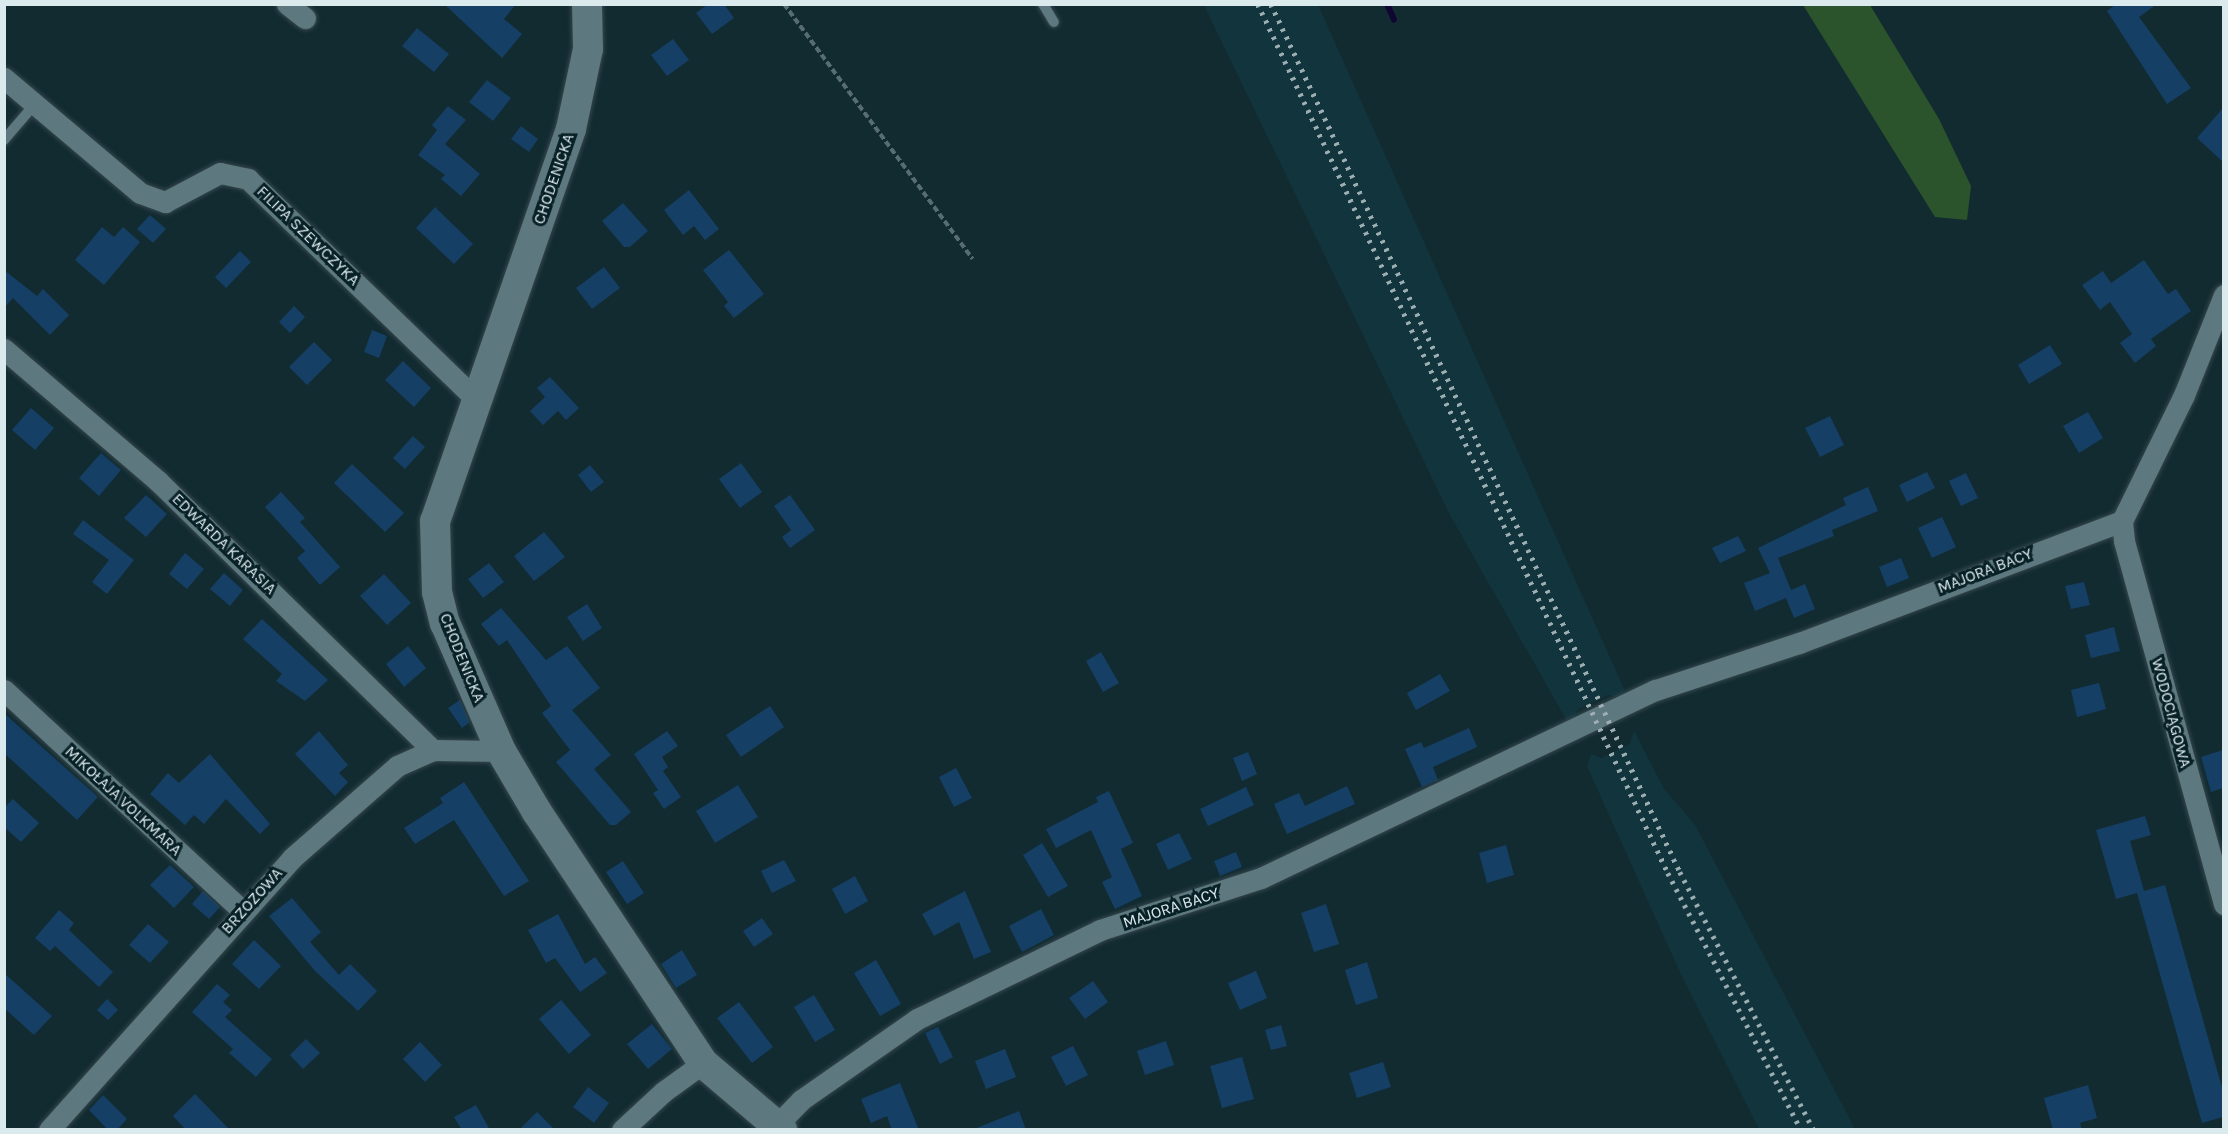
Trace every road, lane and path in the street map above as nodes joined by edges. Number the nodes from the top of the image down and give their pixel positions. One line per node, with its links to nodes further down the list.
1 (287, 4): 5 (street)
2 (587, 4): 13 (street, CHODENICKA)
3 (784, 4): 10 (path)
4 (1043, 4): 6 (lane)
5 (305, 18)
6 (1054, 22)
7 (4, 78): 8 (street, FILIPA SZEWCZYKA)
8 (35, 104): 9 (lane); 13 (street, FILIPA SZEWCZYKA)
9 (4, 140)
10 (972, 259)
11 (2223, 296): 14 (street)
12 (4, 349): 16 (street, EDWARDA KARASIA)
13 (477, 400): 17 (street, CHODENICKA)
14 (2122, 521): 18 (street, WODOCIĄGOWA); 21 (street, MAJORA BACY)
15 (4, 690): 19 (street, MIKOŁAJA VOLKMARA)
16 (433, 750): 17 (street, BRZOZOWA); 19 (street, BRZOZOWA)
17 (501, 751): 20 (street, CHODENICKA)
18 (2223, 904)
19 (243, 911): 22 (street, BRZOZOWA)
20 (703, 1063): 21 (street, CHODENICKA); 23 (street)
21 (779, 1128)
22 (49, 1130)
23 (622, 1130)

